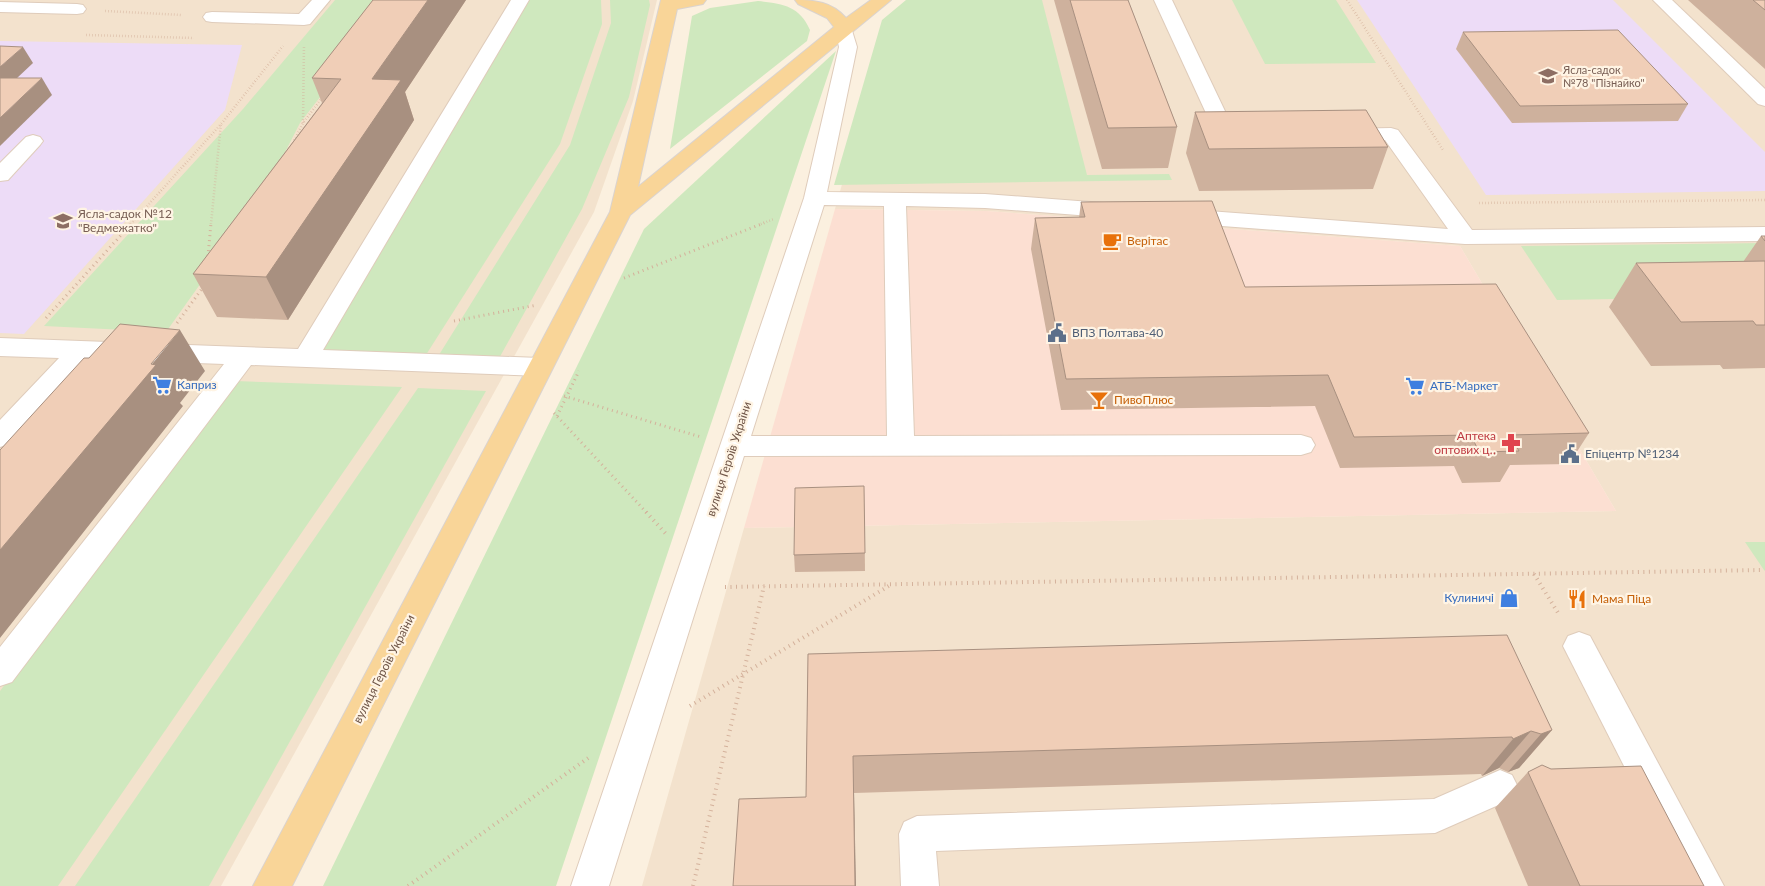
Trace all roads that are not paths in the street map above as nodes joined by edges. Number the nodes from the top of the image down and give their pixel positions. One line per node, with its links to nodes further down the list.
1 (321, 0): 11 (street)
2 (520, 0): 26 (street)
3 (697, 0): 8 (main road)
4 (804, 0): 12 (main road)
5 (882, 0): 12 (main road, вулиця Героїв України)
6 (1163, 0): 15 (street)
7 (1662, 0): 13 (street)
8 (670, 2): 20 (main road, вулиця Героїв України)
9 (0, 7): 10 (street)
10 (77, 9)
11 (212, 18)
12 (844, 28): 18 (street, вулиця Героїв України); 20 (main road, вулиця Героїв України)
13 (1765, 100)
14 (1323, 135): 22 (street)
15 (1256, 136)
16 (33, 141): 17 (street)
17 (0, 174)
18 (815, 198): 19 (street); 31 (street, вулиця Героїв України)
19 (895, 199): 22 (street); 29 (street)
20 (620, 212): 27 (main road, вулиця Героїв України)
21 (1765, 234): 22 (street)
22 (1465, 237)
23 (10, 347): 24 (street)
24 (81, 350): 25 (street); 28 (street)
25 (244, 356): 26 (street); 33 (street)
26 (306, 358): 27 (street)
27 (535, 377): 37 (main road, вулиця Героїв України)
28 (0, 437)
29 (901, 444): 30 (street); 31 (street)
30 (1301, 445)
31 (733, 446): 38 (street, вулиця Героїв України)
32 (1579, 646): 34 (street)
33 (0, 672)
34 (1650, 783): 35 (street); 40 (street)
35 (1612, 784)
36 (1515, 787): 39 (street)
37 (272, 886)
38 (590, 886)
39 (920, 886)
40 (1706, 886)

